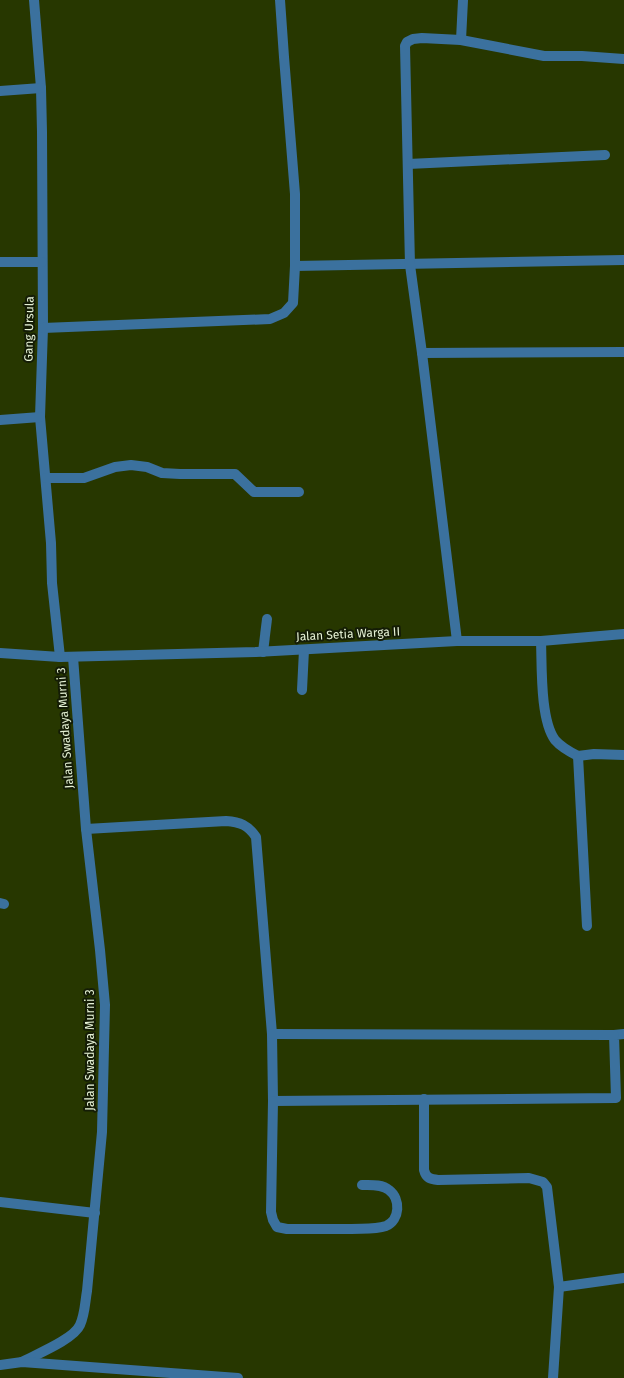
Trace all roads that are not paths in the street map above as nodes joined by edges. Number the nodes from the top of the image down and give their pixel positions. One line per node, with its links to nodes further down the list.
1 (34, 0): 6 (street, Gang Ursula)
2 (280, 0): 14 (street)
3 (463, 0): 4 (street)
4 (461, 40): 5 (street); 9 (street)
5 (624, 59)
6 (41, 88): 7 (street); 12 (street, Gang Ursula)
7 (0, 90)
8 (605, 154): 9 (street)
9 (408, 164): 13 (street)
10 (624, 260): 13 (street)
11 (0, 262): 12 (street)
12 (42, 262): 15 (street, Gang Ursula)
13 (410, 265): 14 (street); 17 (street)
14 (295, 266): 15 (street)
15 (43, 328): 18 (street, Gang Ursula)
16 (624, 352): 17 (street)
17 (422, 353): 24 (street)
18 (40, 417): 19 (street); 20 (street, Gang Ursula)
19 (0, 420)
20 (46, 478): 21 (street); 29 (street, Gang Ursula)
21 (299, 492)
22 (267, 619): 27 (street)
23 (624, 634): 25 (street, Jalan Setia Warga II)
24 (457, 641): 25 (street, Jalan Setia Warga II); 26 (street, Jalan Setia Warga II)
25 (541, 641): 33 (street)
26 (304, 650): 27 (street, Jalan Setia Warga II); 31 (street)
27 (263, 652): 30 (street, Jalan Setia Warga II)
28 (0, 653): 29 (street, Jalan Setia Warga II)
29 (60, 657): 30 (street, Jalan Setia Warga II)
30 (73, 657): 34 (street, Jalan Swadaya Murni 3)
31 (302, 690)
32 (624, 755): 33 (street)
33 (578, 756): 35 (street)
34 (86, 829): 36 (street); 43 (street, Jalan Swadaya Murni 3)
35 (586, 926)
36 (272, 1034): 37 (street); 40 (street)
37 (619, 1035): 38 (street)
38 (620, 1098): 39 (street)
39 (424, 1100): 40 (street); 45 (street)
40 (273, 1102): 41 (street)
41 (362, 1185)
42 (0, 1202): 43 (street)
43 (95, 1213): 46 (street, Jalan Swadaya Murni 3)
44 (624, 1278): 45 (street)
45 (559, 1288): 49 (street)
46 (22, 1362): 47 (street); 48 (street)
47 (0, 1365)
48 (238, 1378)
49 (553, 1378)

